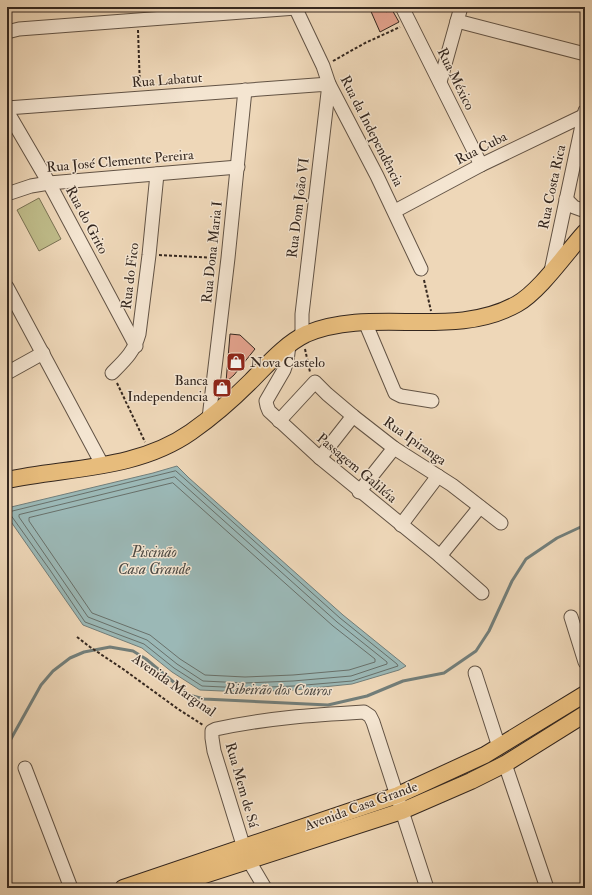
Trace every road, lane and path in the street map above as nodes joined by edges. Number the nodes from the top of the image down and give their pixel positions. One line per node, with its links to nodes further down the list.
1 (402, 7): 6 (street, Rua México)
2 (460, 7): 5 (street)
3 (296, 8): 4 (street); 9 (street, Rua da Independência)
4 (137, 20): 7 (street); 13 (path)
5 (457, 21): 8 (street); 10 (street)
6 (410, 23): 9 (path); 10 (street, Rua México)
7 (7, 32)
8 (585, 54)
9 (323, 66): 11 (street, Rua da Independência)
10 (440, 82): 16 (street, Rua México)
11 (329, 84): 12 (street, Rua Labatut); 22 (street, Rua da Independência); 32 (street, Rua Dom João VI)
12 (245, 90): 13 (street, Rua Labatut); 17 (street, Rua Dona Maria I)
13 (141, 97): 14 (street, Rua Labatut)
14 (7, 110): 19 (street, Rua do Grito)
15 (584, 113): 16 (street, Rua Cuba); 21 (street, Rua Costa Rica)
16 (481, 165): 22 (street, Rua Cuba)
17 (238, 167): 18 (street, Rua José Clemente Pereira); 26 (street, Rua Dona Maria I)
18 (157, 174): 19 (street, Rua José Clemente Pereira); 25 (street, Rua do Fico)
19 (50, 183): 20 (street, Rua José Clemente Pereira); 34 (street, Rua do Grito)
20 (7, 194)
21 (566, 199): 23 (street); 28 (street, Rua Costa Rica)
22 (395, 211): 27 (street, Rua da Independência)
23 (585, 211)
24 (585, 232): 28 (main road)
25 (149, 255): 26 (path); 34 (street, Rua do Fico)
26 (228, 258): 41 (street, Rua Dona Maria I)
27 (421, 269): 30 (path)
28 (551, 271): 31 (main road)
29 (7, 287): 35 (street)
30 (431, 314)
31 (365, 322): 32 (main road); 39 (street)
32 (302, 336): 33 (main road); 38 (path)
33 (289, 345): 41 (main road); 42 (street, Passagem Galiléia)
34 (136, 346): 36 (street, Rua do Fico)
35 (43, 353): 37 (street); 46 (street)
36 (112, 372): 43 (path)
37 (7, 373)
38 (315, 382): 40 (street, Rua Ipiranga); 42 (street)
39 (432, 400)
40 (353, 416): 44 (street, Rua Ipiranga); 45 (street)
41 (208, 418): 46 (main road)
42 (279, 421): 45 (street, Passagem Galiléia)
43 (147, 447)
44 (394, 448): 47 (street, Rua Ipiranga); 49 (street)
45 (320, 458): 49 (street, Passagem Galiléia)
46 (103, 466): 48 (main road)
47 (438, 476): 50 (street, Rua Ipiranga); 52 (street)
48 (7, 480)
49 (359, 492): 52 (street, Passagem Galiléia)
50 (480, 507): 51 (street, Rua Ipiranga); 53 (street)
51 (501, 522)
52 (401, 525): 53 (street, Passagem Galiléia)
53 (440, 556): 54 (street, Passagem Galiléia)
54 (482, 593)
55 (571, 617): 57 (street)
56 (77, 637): 61 (path, Avenida Marginal)
57 (585, 662)
58 (475, 673): 62 (street)
59 (585, 694): 62 (main road, Avenida Casa Grande)
60 (585, 714): 63 (main road, Avenida Casa Grande)
61 (212, 731): 65 (street, Avenida Marginal); 66 (street, Rua Mem de Sá)
62 (499, 747): 65 (main road, Avenida Casa Grande)
63 (505, 764): 65 (main road, Avenida Casa Grande); 72 (street)
64 (25, 768): 67 (street)
65 (400, 803): 66 (main road, Avenida Casa Grande); 71 (street)
66 (246, 854): 68 (main road, Avenida Casa Grande); 69 (main road, Avenida Casa Grande); 70 (street, Rua Mem de Sá)
67 (71, 888)
68 (123, 888)
69 (164, 888)
70 (265, 888)
71 (427, 888)
72 (547, 888)

